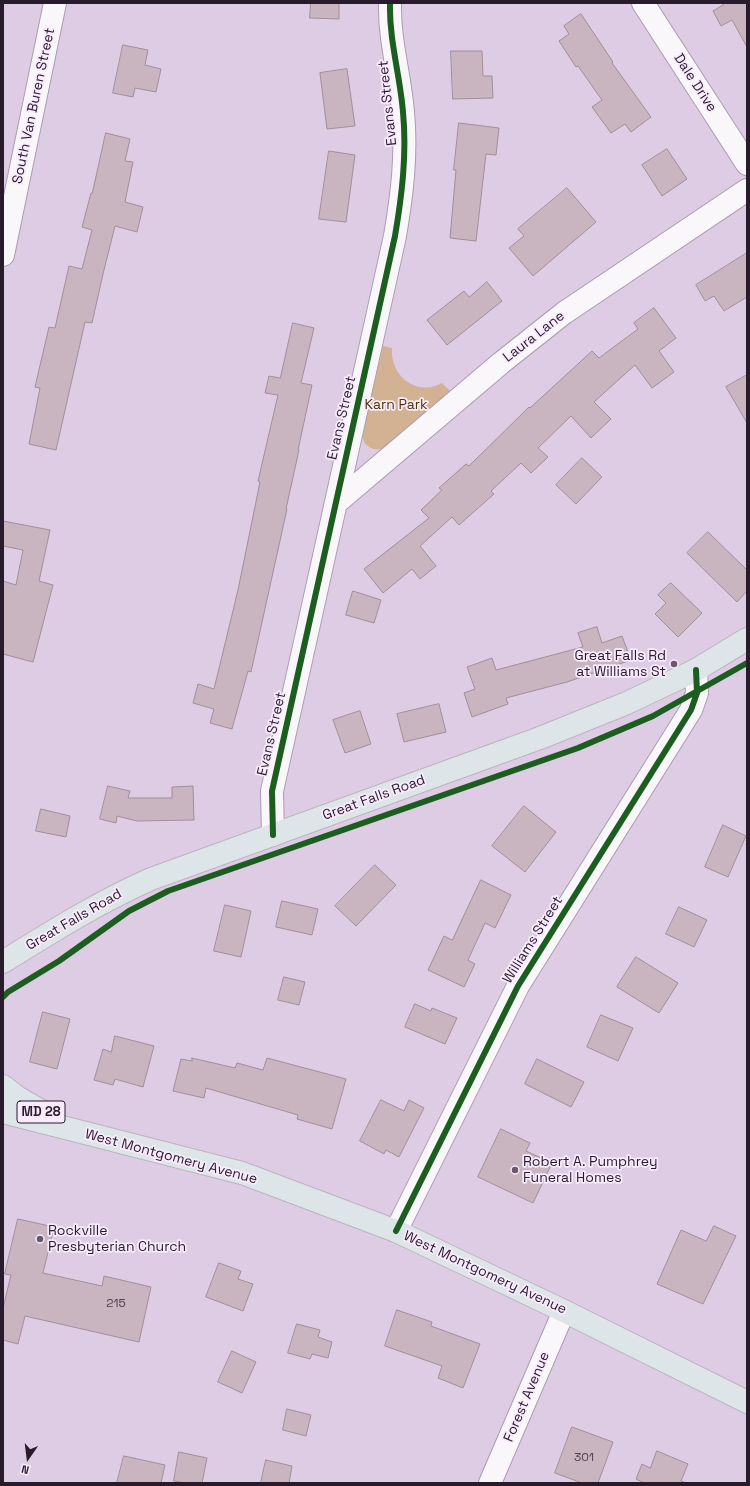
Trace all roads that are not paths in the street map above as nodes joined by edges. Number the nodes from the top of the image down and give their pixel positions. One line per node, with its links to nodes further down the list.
1 (55, 3): 6 (street, South Van Buren Street)
2 (390, 3): 7 (street, Evans Street)
3 (643, 3): 4 (street, Dale Drive)
4 (747, 164)
5 (747, 190): 7 (street, Laura Lane)
6 (3, 255)
7 (336, 503): 10 (street, Evans Street)
8 (747, 639): 9 (main road, Great Falls Road)
9 (696, 670): 10 (main road, Great Falls Road); 15 (street, Williams Street)
10 (273, 835): 11 (main road, Great Falls Road)
11 (3, 962)
12 (3, 1086): 14 (main road, MD 28)
13 (3, 1112): 14 (main road, MD 28)
14 (75, 1131): 15 (main road, West Montgomery Avenue / MD 28)
15 (396, 1231): 16 (main road, West Montgomery Avenue / MD 28)
16 (564, 1311): 17 (main road, West Montgomery Avenue / MD 28); 18 (street, Forest Avenue)
17 (747, 1402)
18 (490, 1483)

